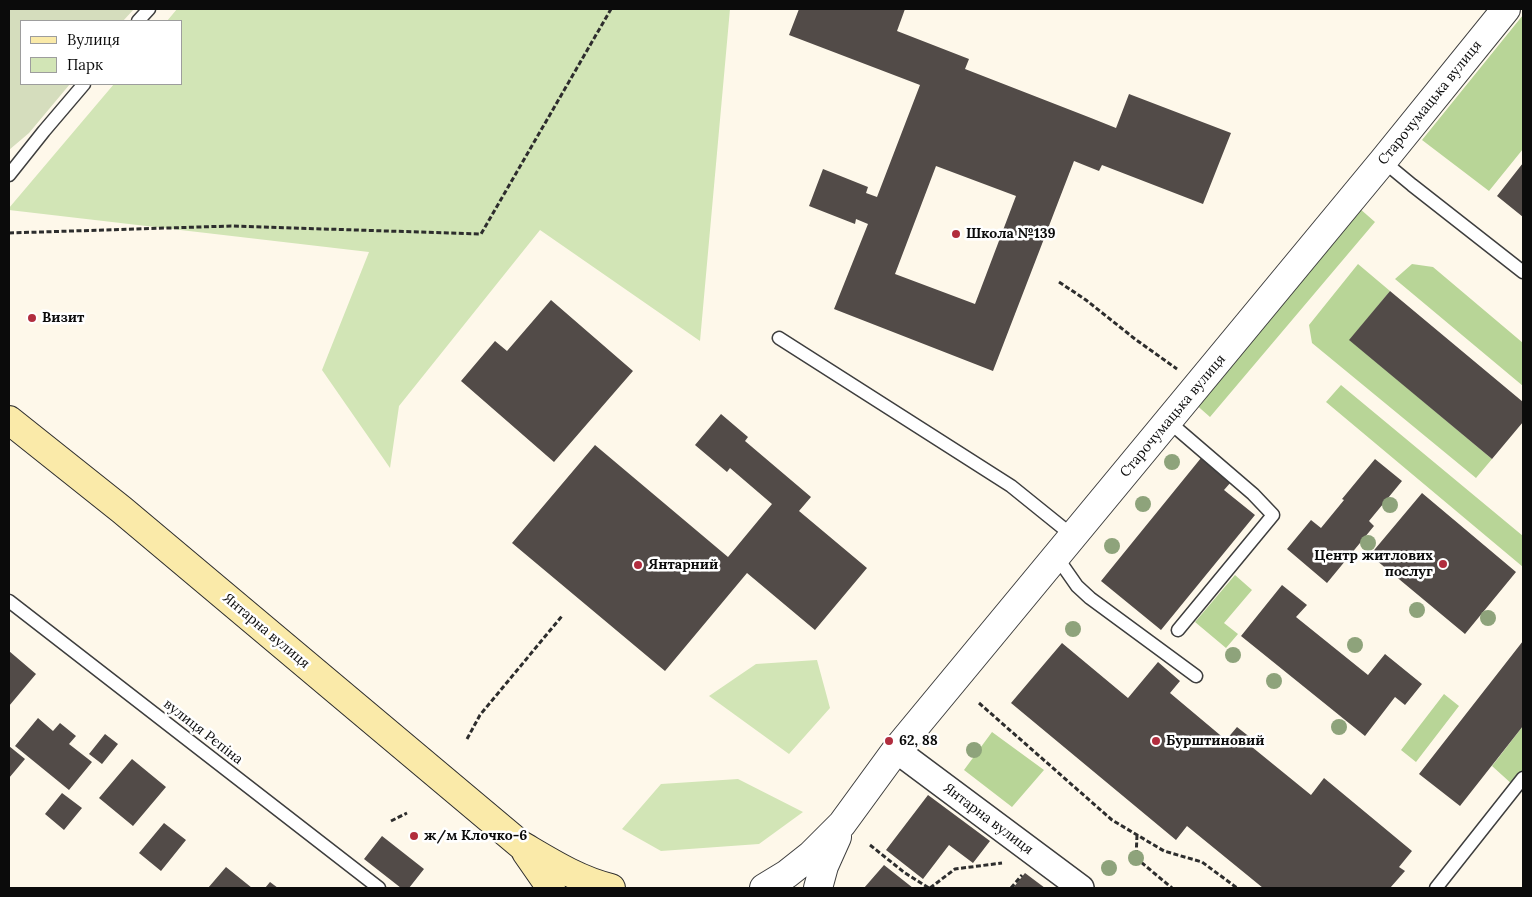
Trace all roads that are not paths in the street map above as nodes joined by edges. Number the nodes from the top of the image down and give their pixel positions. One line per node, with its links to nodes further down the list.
1 (149, 9): 3 (lane)
2 (1506, 9): 5 (street, Старочумацька вулиця)
3 (139, 20)
4 (83, 85): 6 (lane)
5 (1383, 161): 7 (lane); 10 (street, Старочумацька вулиця)
6 (9, 175)
7 (1523, 272)
8 (778, 338): 11 (lane)
9 (9, 420): 18 (main road, Янтарна вулиця)
10 (1168, 421): 11 (street, Старочумацька вулиця); 13 (lane)
11 (1065, 546): 14 (lane); 15 (street, Старочумацька вулиця)
12 (9, 601): 19 (lane, вулиця Рєпіна)
13 (1178, 630)
14 (1196, 676)
15 (896, 750): 17 (street, Старочумацька вулиця); 24 (street, Янтарна вулиця)
16 (1523, 778): 25 (lane)
17 (842, 824): 22 (street, Старочумацька вулиця); 23 (street, Старочумацька вулиця)
18 (521, 845): 20 (main road, Янтарна вулиця); 21 (main road, Янтарна вулиця)
19 (379, 888)
20 (551, 888)
21 (611, 888)
22 (764, 888)
23 (818, 888)
24 (1081, 888)
25 (1436, 888)

